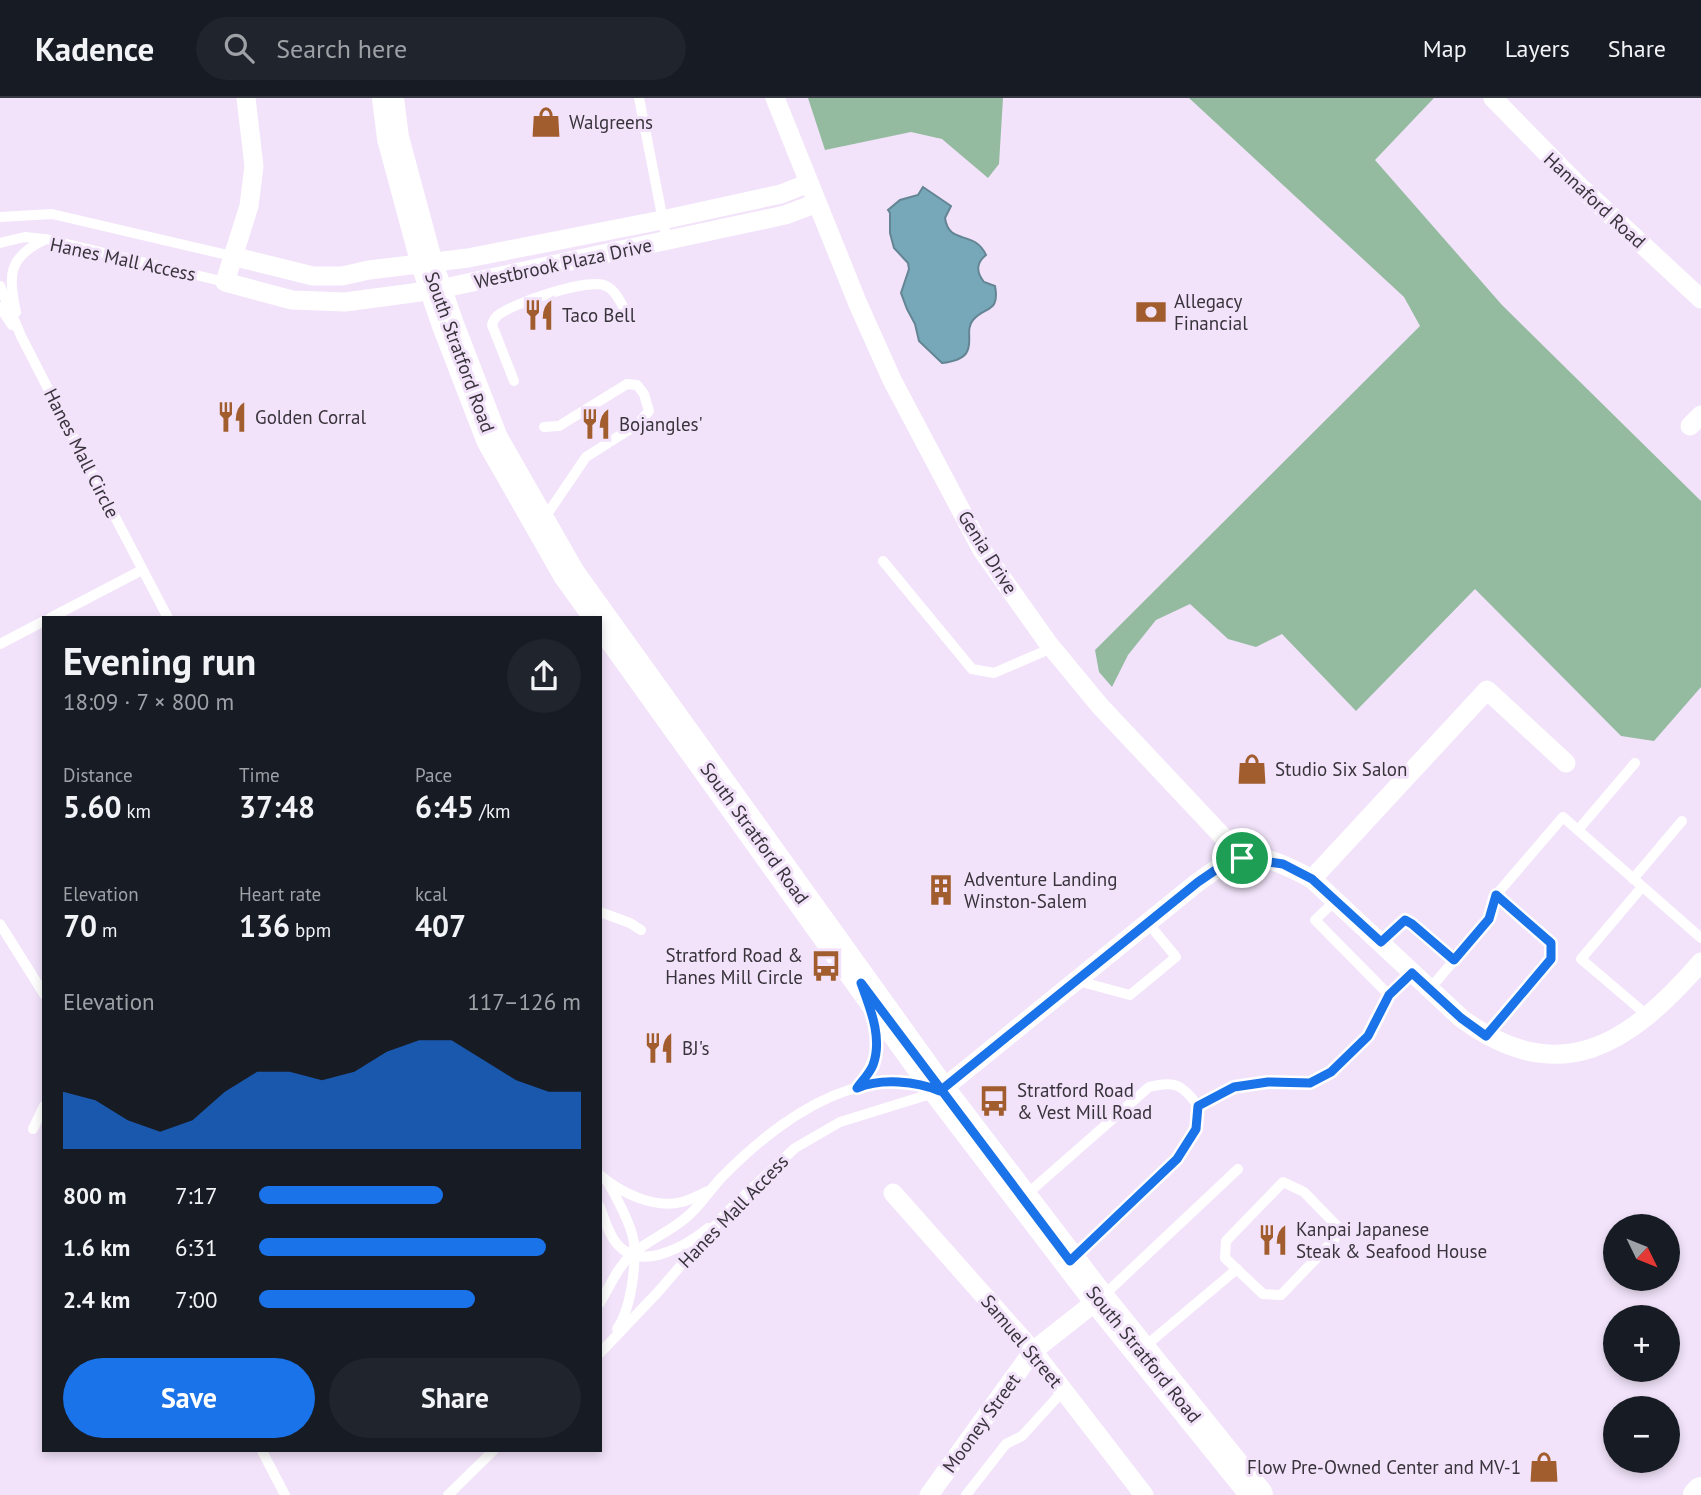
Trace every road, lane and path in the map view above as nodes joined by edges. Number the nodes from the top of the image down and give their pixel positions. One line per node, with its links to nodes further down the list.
1 (246, 98): 13 (street)
2 (387, 98): 14 (main road, South Stratford Road)
3 (639, 98): 8 (lane)
4 (775, 98): 6 (street)
5 (1493, 98): 17 (street, Hannaford Road)
6 (813, 193): 8 (street, Westbrook Plaza Drive); 11 (street, Westbrook Plaza Drive); 32 (street, Genia Drive)
7 (6, 217): 9 (lane); 13 (lane, Hanes Mall Access)
8 (662, 220): 11 (lane); 14 (street, Westbrook Plaza Drive)
9 (0, 225)
10 (46, 239): 12 (lane); 15 (lane, Hanes Mall Access); 20 (lane, Hanes Mall Access)
11 (667, 241): 14 (street, Westbrook Plaza Drive)
12 (0, 243)
13 (232, 256): 14 (street, Westbrook Plaza Drive); 15 (street)
14 (431, 277): 15 (street, Westbrook Plaza Drive); 28 (main road, South Stratford Road)
15 (225, 282)
16 (0, 285): 20 (lane, Hanes Mall Circle)
17 (1701, 299)
18 (1, 311): 20 (lane)
19 (628, 316): 21 (lane)
20 (21, 336): 25 (lane, Hanes Mall Circle)
21 (513, 381)
22 (544, 427): 23 (lane)
23 (550, 510)
24 (883, 561): 32 (lane)
25 (142, 570): 26 (lane); 27 (lane, Hanes Mall Circle)
26 (54, 616)
27 (167, 616)
28 (599, 616)
29 (602, 620): 53 (main road, South Stratford Road)
30 (42, 622): 31 (lane)
31 (0, 644)
32 (1052, 648): 37 (street, Genia Drive)
33 (1566, 763): 38 (street)
34 (1635, 763): 36 (lane)
35 (1682, 821): 39 (lane)
36 (1578, 830): 39 (lane); 41 (lane)
37 (1242, 858): 38 (street); 44 (street)
38 (1312, 879): 42 (street)
39 (1633, 879): 40 (lane)
40 (1642, 887): 47 (lane); 57 (lane)
41 (1496, 895): 49 (lane); 58 (lane)
42 (1336, 900): 48 (street); 56 (lane)
43 (602, 913): 46 (lane)
44 (1148, 923): 52 (street); 52 (lane)
45 (0, 924): 55 (lane)
46 (641, 930)
47 (1701, 938)
48 (1381, 942): 49 (lane); 51 (street)
49 (1454, 960): 54 (lane)
50 (1701, 962): 57 (street)
51 (1412, 973): 54 (street); 56 (lane)
52 (1077, 980): 60 (street)
53 (861, 983): 59 (lane); 60 (main road, South Stratford Road)
54 (1429, 990): 58 (street)
55 (42, 992)
56 (1389, 995): 61 (lane)
57 (1648, 1016): 58 (street)
58 (1486, 1036)
59 (857, 1088): 60 (lane, Hanes Mall Access); 66 (lane, Hanes Mall Access)
60 (940, 1091): 68 (main road, South Stratford Road); 70 (lane, Hanes Mall Access)
61 (1198, 1106): 68 (lane); 72 (lane)
62 (42, 1110): 63 (lane)
63 (33, 1129)
64 (1238, 1169): 75 (lane)
65 (604, 1178): 66 (lane); 71 (lane)
66 (711, 1190): 71 (lane, Hanes Mall Access)
67 (893, 1193): 79 (street, Samuel Street)
68 (1022, 1199): 72 (main road, South Stratford Road)
69 (602, 1212): 71 (lane)
70 (726, 1213): 71 (lane); 78 (lane, Hanes Mall Access)
71 (633, 1254): 74 (lane); 76 (lane)
72 (1070, 1261): 75 (main road, South Stratford Road)
73 (1237, 1269): 73 (lane); 77 (lane)
74 (602, 1299)
75 (1099, 1299): 77 (main road, South Stratford Road); 79 (street, Mooney Street)
76 (602, 1350)
77 (1140, 1350): 89 (main road, South Stratford Road)
78 (602, 1351)
79 (1032, 1351): 80 (street, Samuel Street); 86 (street, Mooney Street)
80 (1063, 1391): 87 (lane); 88 (street, Samuel Street)
81 (263, 1452): 84 (lane)
82 (492, 1452): 85 (lane)
83 (1701, 1491): 90 (street)
84 (285, 1495)
85 (448, 1495)
86 (929, 1495)
87 (966, 1495)
88 (1144, 1495)
89 (1257, 1495)
90 (1697, 1495)

